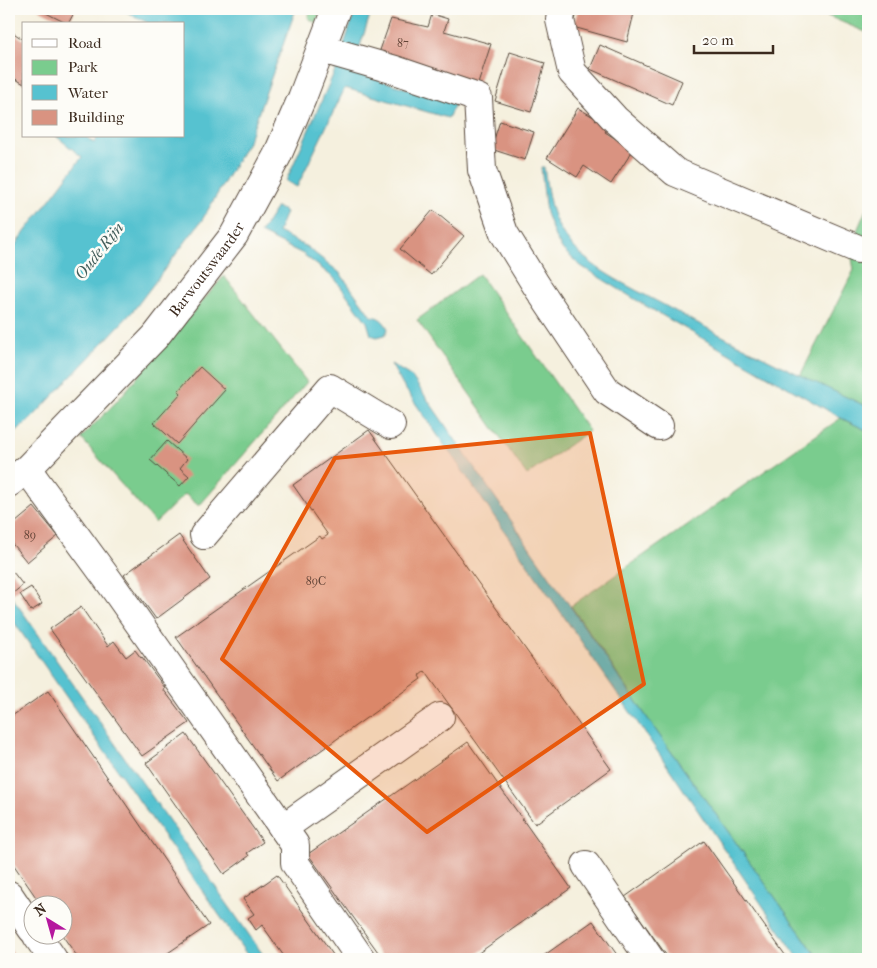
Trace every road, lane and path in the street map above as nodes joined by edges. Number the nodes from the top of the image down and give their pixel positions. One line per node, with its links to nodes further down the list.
1 (336, 9): 3 (street, Barwoutswaarder)
2 (562, 9): 4 (street)
3 (339, 54): 6 (street); 7 (street, Barwoutswaarder)
4 (858, 249)
5 (391, 425): 8 (street)
6 (658, 426)
7 (18, 476): 10 (street)
8 (204, 535)
9 (440, 716): 10 (street)
10 (289, 837): 16 (street)
11 (586, 865): 17 (street)
12 (9, 895): 13 (street)
13 (22, 914)
14 (44, 946): 15 (street)
15 (53, 959)
16 (361, 959)
17 (650, 959)

